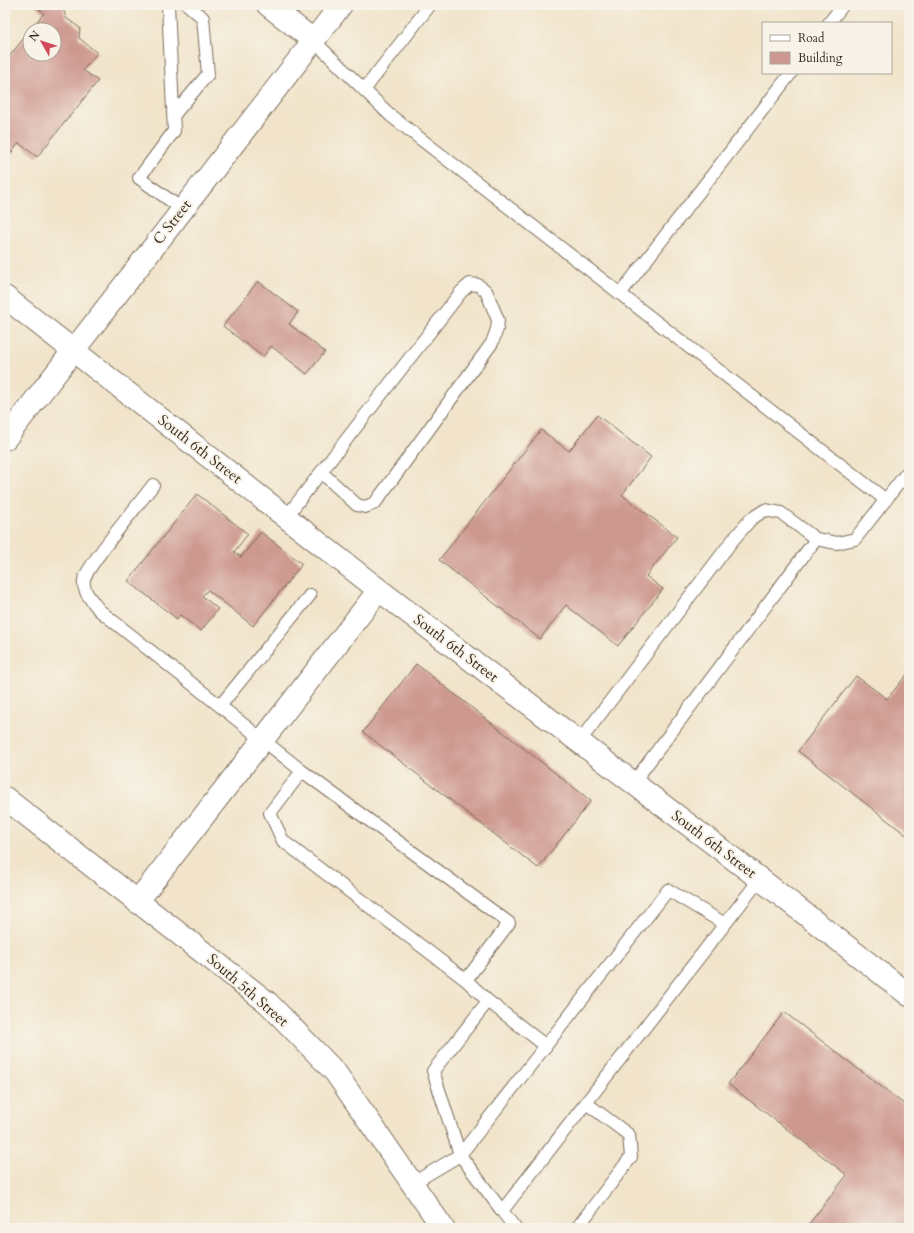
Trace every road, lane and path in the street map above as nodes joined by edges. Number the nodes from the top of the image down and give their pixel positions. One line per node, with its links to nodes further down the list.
1 (168, 5): 11 (lane)
2 (188, 5): 11 (lane)
3 (268, 5): 8 (street)
4 (341, 5): 8 (street, C Street)
5 (430, 5): 10 (lane)
6 (843, 5): 7 (lane)
7 (830, 22)
8 (313, 40): 10 (lane); 12 (street, C Street)
9 (790, 74): 13 (lane)
10 (364, 90): 13 (lane)
11 (173, 116): 12 (lane)
12 (182, 209): 15 (street, C Street)
13 (620, 294): 20 (lane)
14 (5, 297): 15 (street, South 6th Street)
15 (74, 349): 16 (street, C Street); 21 (street, South 6th Street)
16 (5, 439)
17 (909, 470): 20 (lane)
18 (321, 472): 18 (lane); 21 (lane)
19 (153, 485): 25 (lane)
20 (886, 500): 22 (lane)
21 (286, 516): 23 (street, South 6th Street)
22 (816, 538): 27 (lane); 29 (lane)
23 (379, 590): 26 (street); 27 (street, South 6th Street)
24 (310, 595): 25 (lane)
25 (220, 706): 26 (lane)
26 (263, 740): 28 (lane); 32 (street)
27 (579, 742): 29 (street, South 6th Street)
28 (302, 771): 34 (lane); 34 (lane)
29 (633, 783): 31 (street, South 6th Street)
30 (5, 798): 32 (street, South 5th Street)
31 (760, 879): 33 (lane); 35 (street, South 6th Street)
32 (137, 902): 40 (street, South 5th Street)
33 (725, 924): 37 (lane); 38 (lane)
34 (466, 980): 36 (lane)
35 (909, 996)
36 (488, 1001): 37 (lane); 39 (lane)
37 (546, 1046): 39 (lane)
38 (586, 1103): 41 (lane); 44 (lane)
39 (460, 1156): 40 (lane); 41 (lane)
40 (413, 1183): 42 (street, South 5th Street)
41 (502, 1211): 43 (lane)
42 (443, 1228)
43 (515, 1228)
44 (577, 1228)

